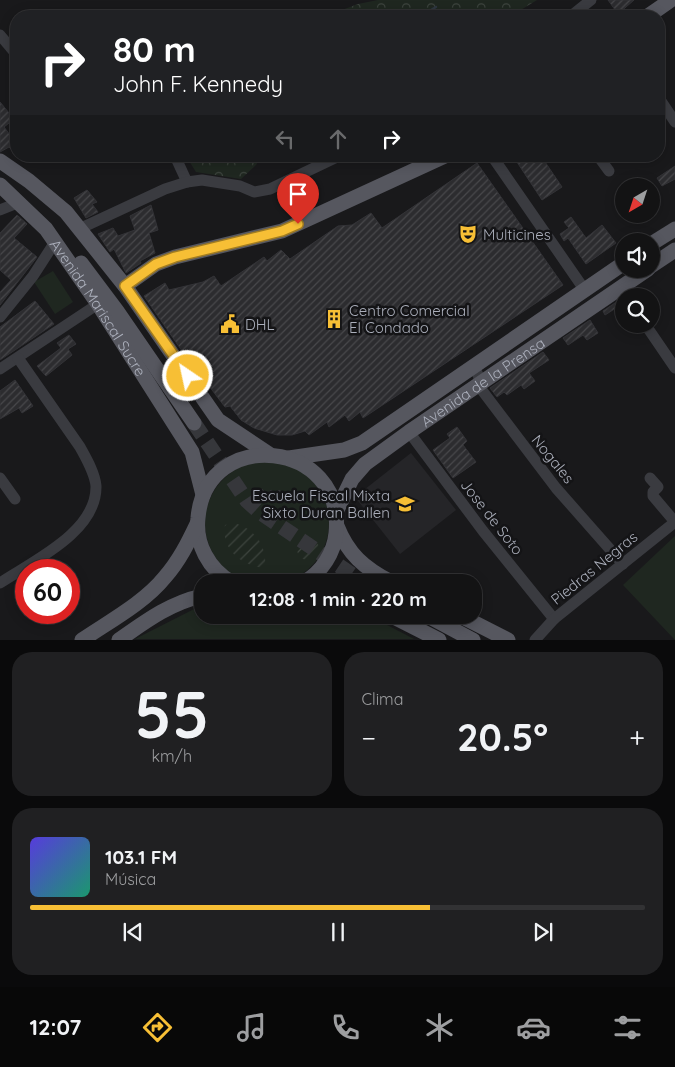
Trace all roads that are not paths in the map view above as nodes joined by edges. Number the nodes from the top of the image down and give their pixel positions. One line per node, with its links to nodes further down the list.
1 (671, 0): 4 (main road)
2 (587, 1): 3 (street)
3 (577, 10)
4 (657, 10)
5 (0, 36): 6 (street)
6 (10, 47)
7 (665, 107): 8 (street)
8 (675, 122)
9 (0, 161): 19 (main road, Avenida Mariscal Sucre)
10 (178, 162): 17 (street)
11 (326, 162): 17 (street)
12 (433, 162): 30 (main road)
13 (496, 162): 32 (street)
14 (602, 162): 15 (street)
15 (609, 171)
16 (0, 181): 19 (main road, Avenida Mariscal Sucre)
17 (187, 182): 23 (street)
18 (0, 185): 20 (main road, Avenida Mariscal Sucre)
19 (47, 196): 23 (main road, Avenida Mariscal Sucre)
20 (20, 202): 21 (street); 25 (main road, Avenida Mariscal Sucre)
21 (0, 210)
22 (675, 228): 24 (main road)
23 (79, 229): 30 (main road, Avenida Mariscal Sucre)
24 (660, 238)
25 (54, 242): 34 (main road, Avenida Mariscal Sucre); 35 (street)
26 (675, 250): 27 (main road)
27 (660, 260)
28 (615, 269): 32 (main road, Avenida de la Prensa)
29 (638, 278): 31 (main road, Avenida de la Prensa)
30 (125, 286): 43 (main road, Avenida Mariscal Sucre)
31 (627, 288)
32 (584, 290): 38 (main road, Avenida de la Prensa)
33 (615, 297): 41 (main road, Avenida de la Prensa)
34 (98, 304): 37 (street); 47 (main road, Avenida Mariscal Sucre)
35 (0, 317)
36 (651, 333): 39 (street)
37 (18, 358): 40 (street); 56 (street)
38 (473, 365): 41 (street, Nogales); 44 (main road, Avenida de la Prensa)
39 (675, 368)
40 (0, 369)
41 (478, 385): 42 (main road, Avenida de la Prensa); 52 (street, Nogales)
42 (409, 432): 49 (main road, Avenida de la Prensa); 58 (street, Jose de Soto)
43 (268, 454): 44 (main road); 47 (main road)
44 (289, 458): 49 (main road)
45 (0, 478): 48 (street)
46 (650, 478): 50 (street)
47 (203, 495): 51 (main road)
48 (15, 500)
49 (336, 519): 54 (main road, Avenida de la Prensa); 55 (main road)
50 (675, 522): 52 (street, Piedras Negras)
51 (197, 524): 53 (main road); 63 (main road)
52 (623, 564): 58 (street, Piedras Negras)
53 (221, 574)
54 (312, 574)
55 (376, 574)
56 (0, 583)
57 (194, 598): 64 (main road)
58 (554, 619): 69 (street, Piedras Negras)
59 (408, 624): 65 (main road)
60 (443, 624): 66 (main road)
61 (452, 624): 67 (main road)
62 (477, 624): 68 (main road)
63 (82, 640)
64 (120, 640)
65 (439, 640)
66 (473, 640)
67 (482, 640)
68 (508, 640)
69 (535, 640)

